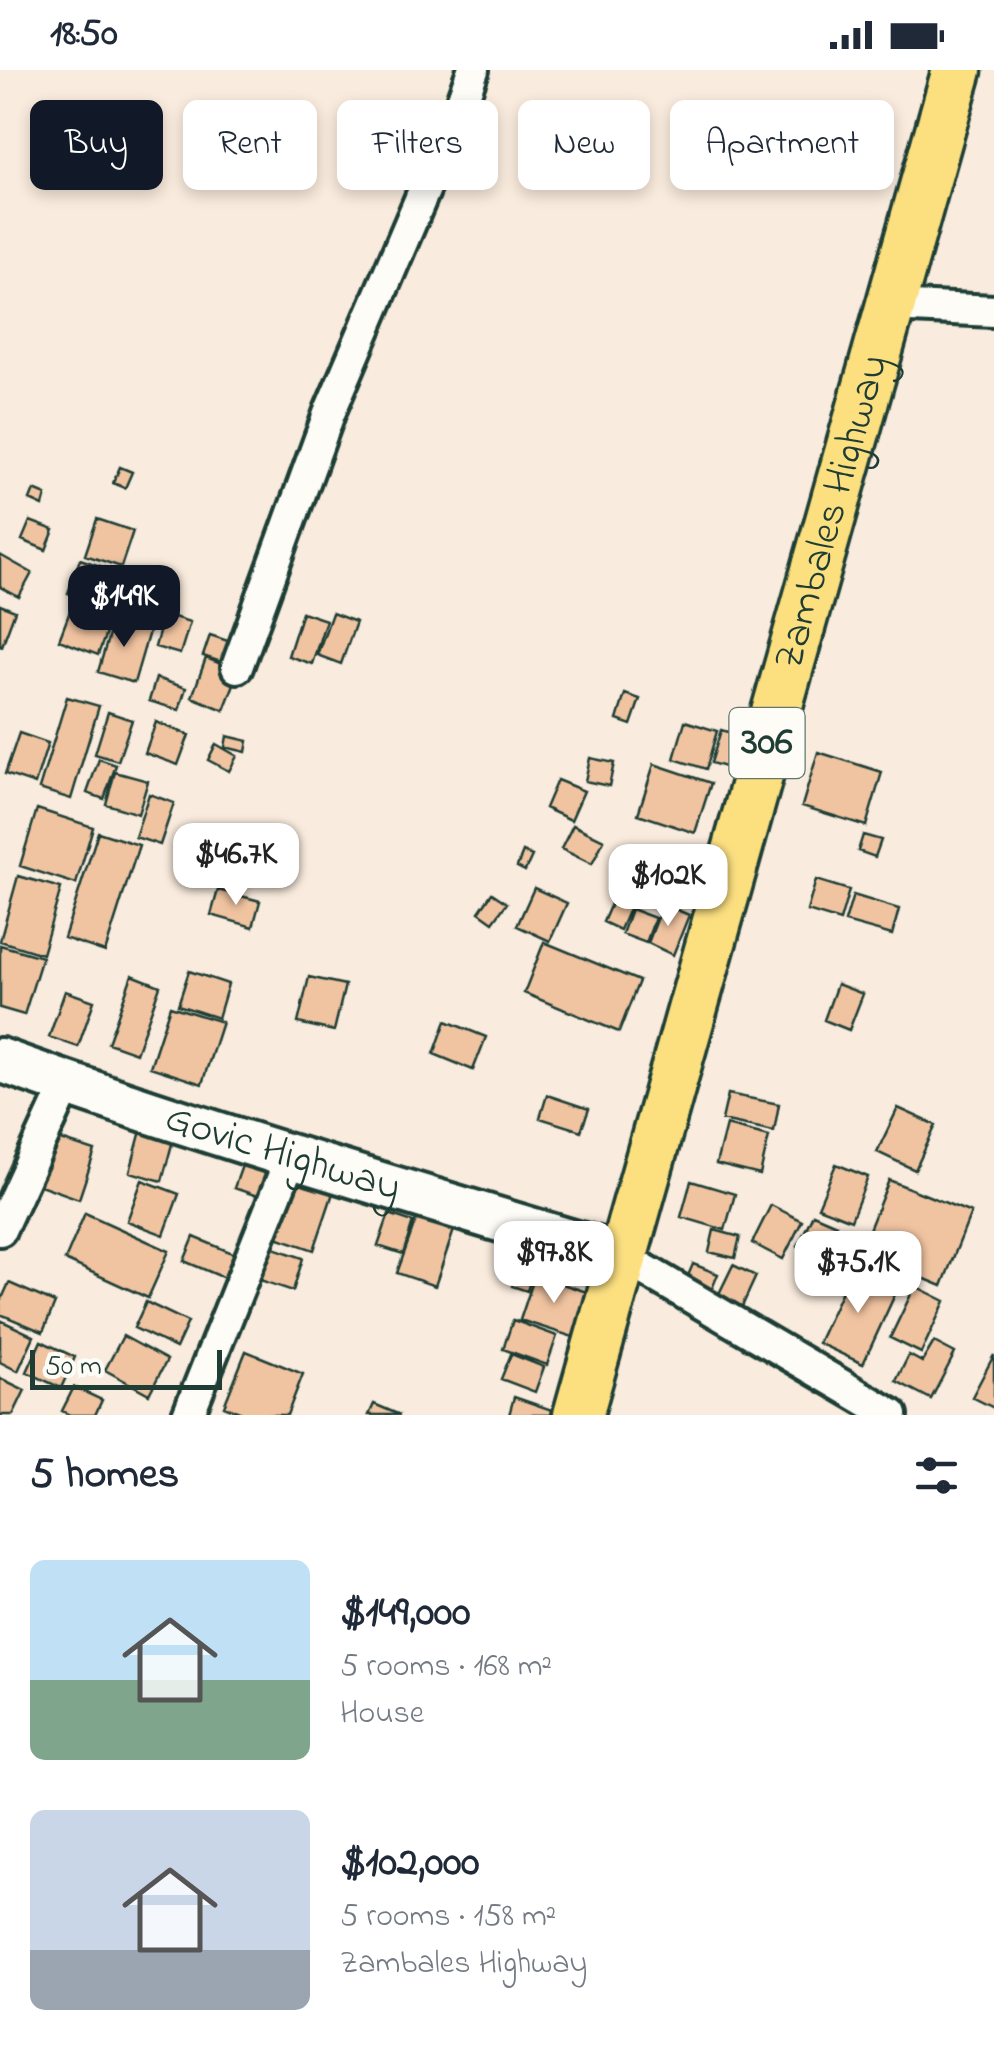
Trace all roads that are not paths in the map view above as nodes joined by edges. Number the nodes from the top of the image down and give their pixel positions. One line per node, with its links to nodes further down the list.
1 (474, 70): 5 (street)
2 (957, 70): 3 (main road, Zambales Highway / 306)
3 (890, 306): 4 (street); 10 (main road, Zambales Highway / 306)
4 (994, 312)
5 (237, 667)
6 (0, 1060): 7 (main road, Govic Highway)
7 (67, 1084): 8 (main road, Govic Highway); 9 (street)
8 (291, 1157): 10 (main road, Govic Highway); 11 (street)
9 (0, 1230)
10 (623, 1257): 12 (main road, Zambales Highway / 306); 13 (street)
11 (188, 1415)
12 (578, 1415)
13 (892, 1415)

